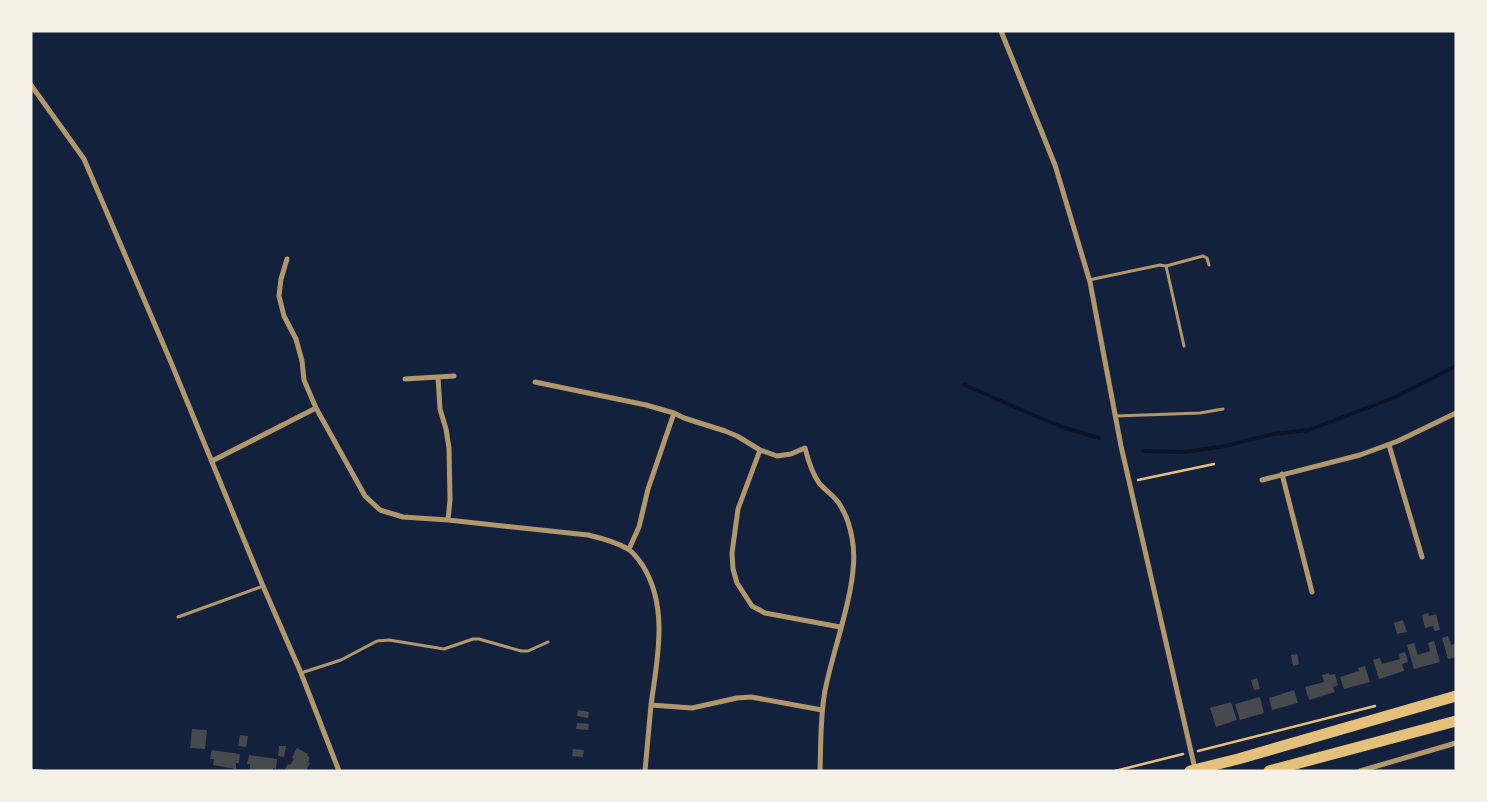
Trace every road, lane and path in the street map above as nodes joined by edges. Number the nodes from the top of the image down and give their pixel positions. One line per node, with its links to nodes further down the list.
1 (1001, 31): 6 (street)
2 (31, 85): 19 (street)
3 (287, 259): 12 (street)
4 (1208, 265): 5 (lane)
5 (1166, 266): 6 (lane); 7 (lane)
6 (1089, 280): 16 (street)
7 (1184, 346)
8 (454, 376): 9 (street)
9 (438, 378): 10 (street); 24 (street)
10 (405, 379)
11 (536, 382): 14 (street)
12 (316, 408): 19 (street); 24 (street)
13 (1223, 408): 16 (lane)
14 (674, 413): 18 (street); 25 (street)
15 (1456, 413): 17 (street)
16 (1115, 416): 23 (street)
17 (1389, 445): 21 (street); 26 (street)
18 (760, 450): 30 (street); 30 (street)
19 (212, 461): 27 (street)
20 (1214, 464): 23 (path)
21 (1282, 474): 22 (street); 28 (street)
22 (1262, 480)
23 (1129, 481): 39 (street)
24 (448, 520): 25 (street)
25 (629, 549): 35 (street)
26 (1422, 557)
27 (263, 586): 29 (lane); 32 (street)
28 (1312, 592)
29 (178, 617)
30 (840, 627): 36 (street)
31 (548, 642): 32 (lane)
32 (300, 673): 43 (street)
33 (1456, 696): 41 (highway)
34 (1384, 704): 39 (path)
35 (651, 705): 36 (street); 44 (street)
36 (822, 710): 45 (street)
37 (1456, 721): 47 (highway)
38 (1456, 743): 48 (street)
39 (1191, 752): 41 (street); 46 (path)
40 (31, 770): 42 (path)
41 (1193, 770)
42 (42, 771)
43 (339, 771)
44 (645, 771)
45 (820, 771)
46 (1115, 771)
47 (1269, 771)
48 (1360, 771)

